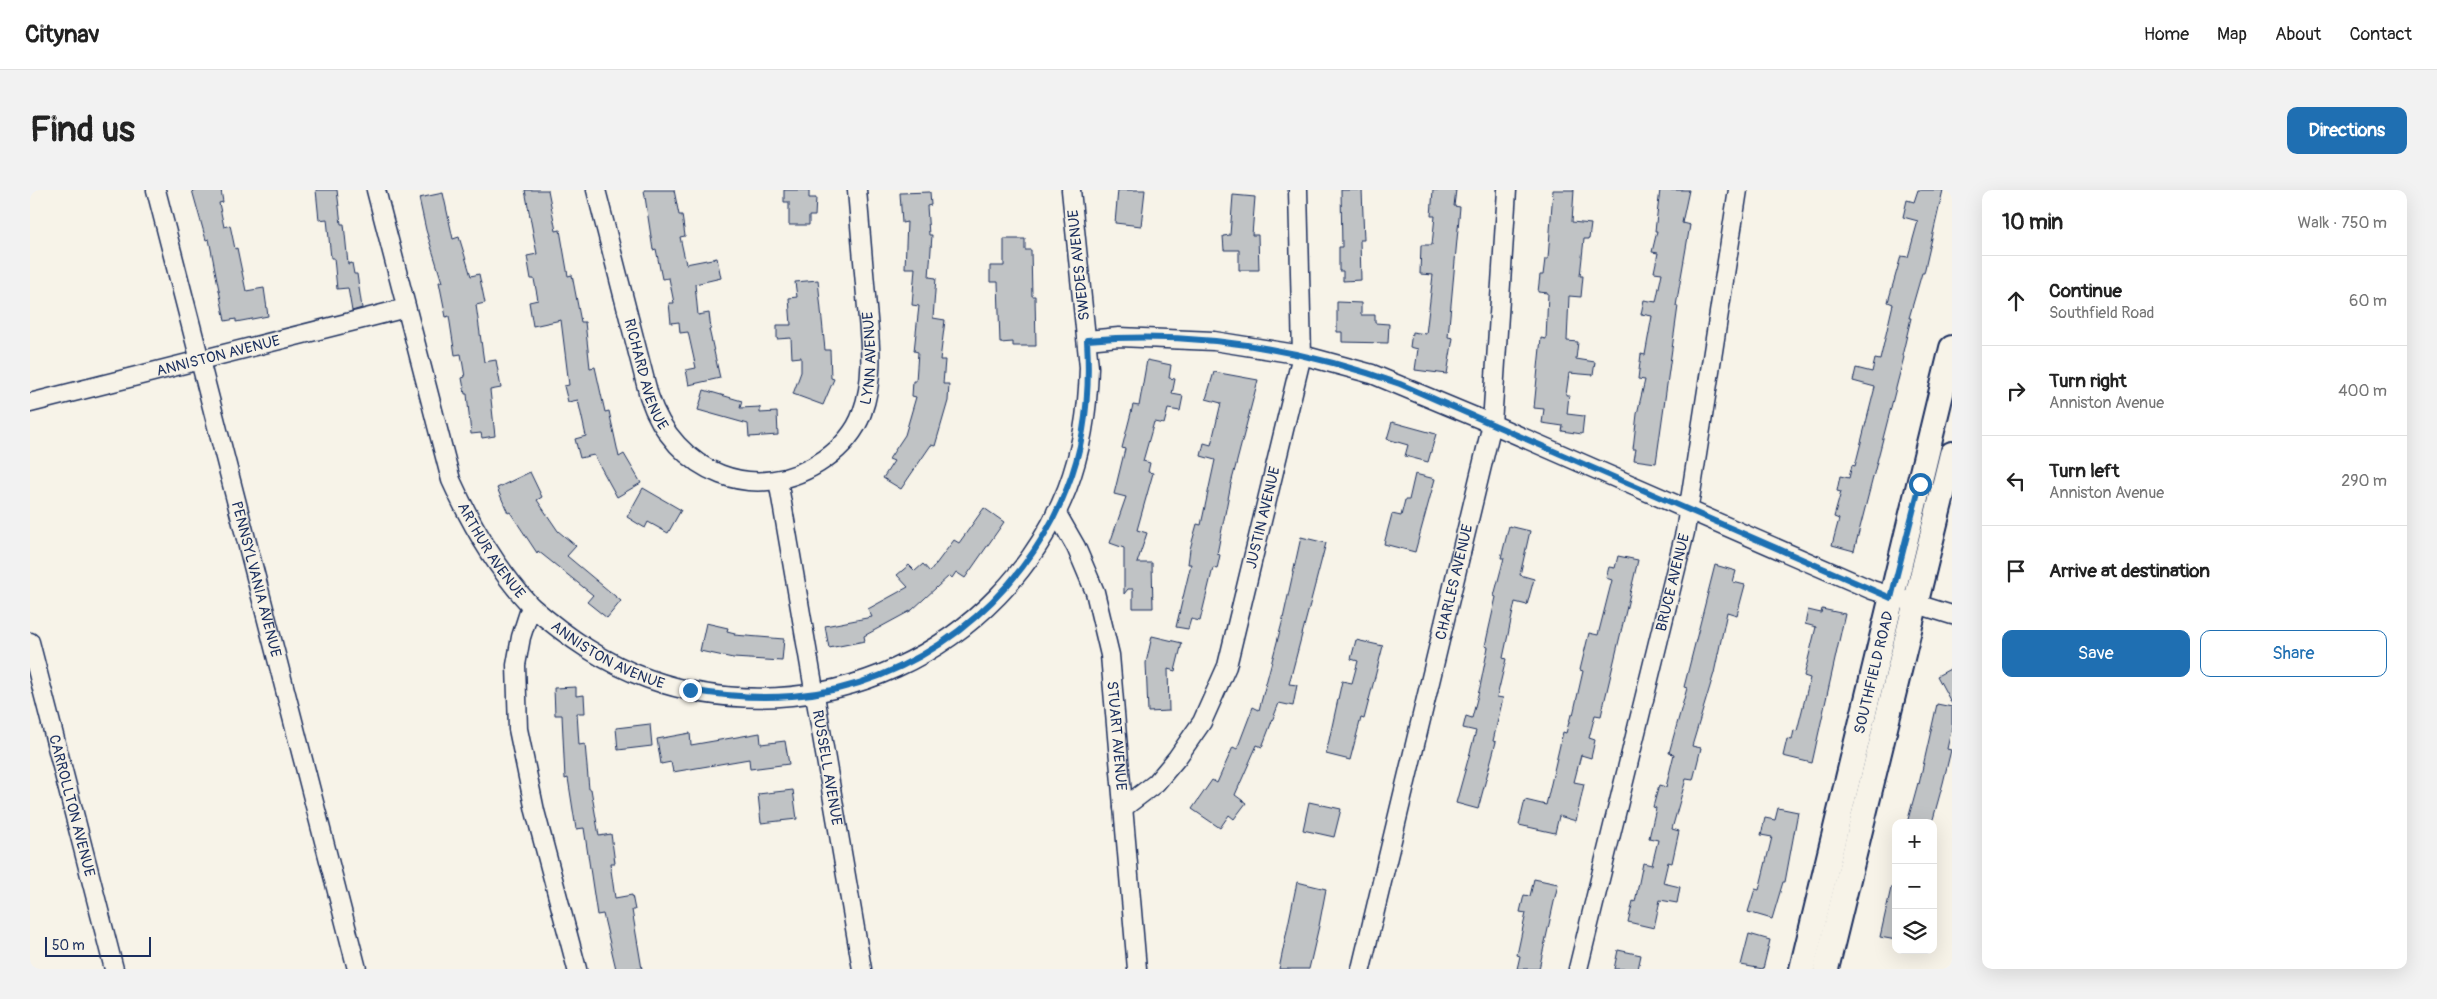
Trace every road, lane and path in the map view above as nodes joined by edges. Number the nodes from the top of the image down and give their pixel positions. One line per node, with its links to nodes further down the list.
1 (156, 190): 13 (street, PENNSYLVANIA AVENUE)
2 (376, 190): 9 (street, ARTHUR AVENUE)
3 (596, 190): 18 (street, RICHARD AVENUE)
4 (857, 190): 18 (street, LYNN AVENUE)
5 (1071, 190): 10 (street, SWEDES AVENUE)
6 (1298, 190): 12 (street, JUSTIN AVENUE)
7 (1507, 190): 16 (street, CHARLES AVENUE)
8 (1738, 190): 19 (street, BRUCE AVENUE)
9 (406, 308): 13 (street, ANNISTON AVENUE); 23 (street, ARTHUR AVENUE)
10 (1087, 340): 12 (street); 20 (street, ANNISTON AVENUE)
11 (1952, 348): 15 (main road, SOUTHFIELD ROAD)
12 (1302, 355): 16 (street); 27 (street, JUSTIN AVENUE)
13 (200, 359): 14 (street, ANNISTON AVENUE); 31 (street, PENNSYLVANIA AVENUE)
14 (30, 403)
15 (1946, 403): 21 (main road, SOUTHFIELD ROAD)
16 (1492, 424): 19 (street); 35 (street, CHARLES AVENUE)
17 (1952, 454): 22 (main road, SOUTHFIELD ROAD)
18 (778, 480): 26 (street, RUSSELL AVENUE)
19 (1689, 510): 21 (street); 36 (street, BRUCE AVENUE)
20 (1056, 512): 26 (street, ANNISTON AVENUE); 27 (street, STUART AVENUE)
21 (1891, 598): 22 (street); 28 (main road, SOUTHFIELD ROAD)
22 (1914, 605): 24 (street); 29 (main road, SOUTHFIELD ROAD)
23 (531, 606): 26 (street, ANNISTON AVENUE); 32 (street, ARTHUR AVENUE)
24 (1952, 615)
25 (30, 642): 30 (street, CARROLLTON AVENUE)
26 (814, 693): 33 (street, RUSSELL AVENUE)
27 (1124, 808): 34 (street, STUART AVENUE)
28 (1819, 899): 29 (main road); 37 (main road, SOUTHFIELD ROAD)
29 (1842, 906): 38 (main road, SOUTHFIELD ROAD)
30 (114, 969)
31 (357, 969)
32 (577, 969)
33 (862, 969)
34 (1137, 969)
35 (1361, 969)
36 (1578, 969)
37 (1802, 969)
38 (1826, 969)

